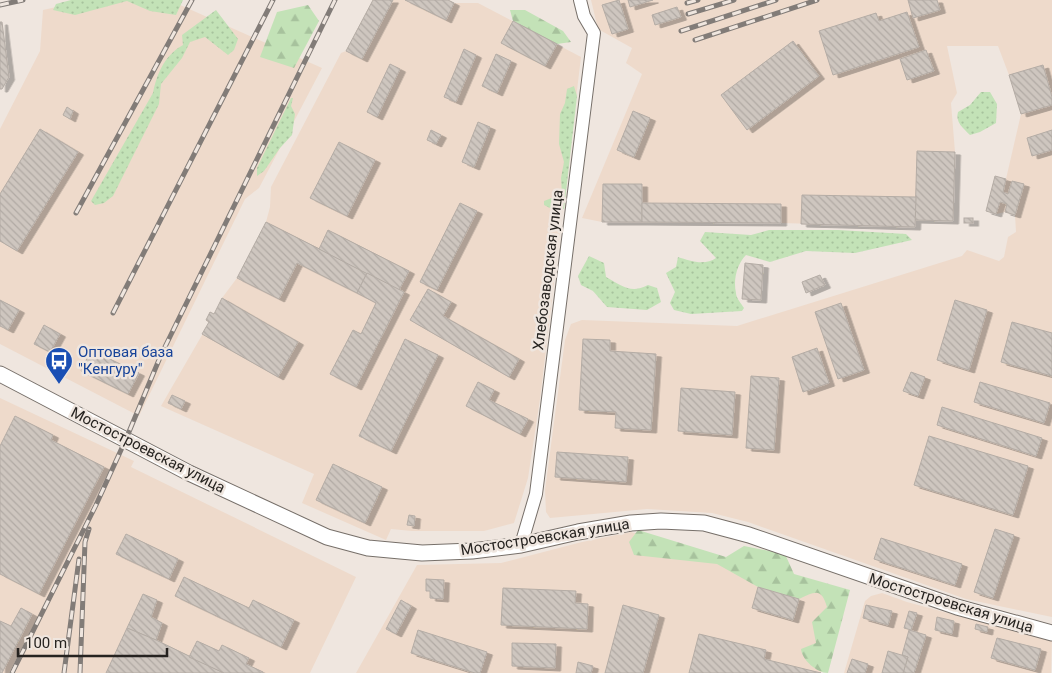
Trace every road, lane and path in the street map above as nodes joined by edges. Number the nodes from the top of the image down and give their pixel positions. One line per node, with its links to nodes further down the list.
1 (580, 0): 3 (street, Хлебозаводская улица)
2 (0, 374): 3 (main road, Мостостроевская улица)
3 (521, 545): 4 (main road, Мостостроевская улица)
4 (1052, 633)

